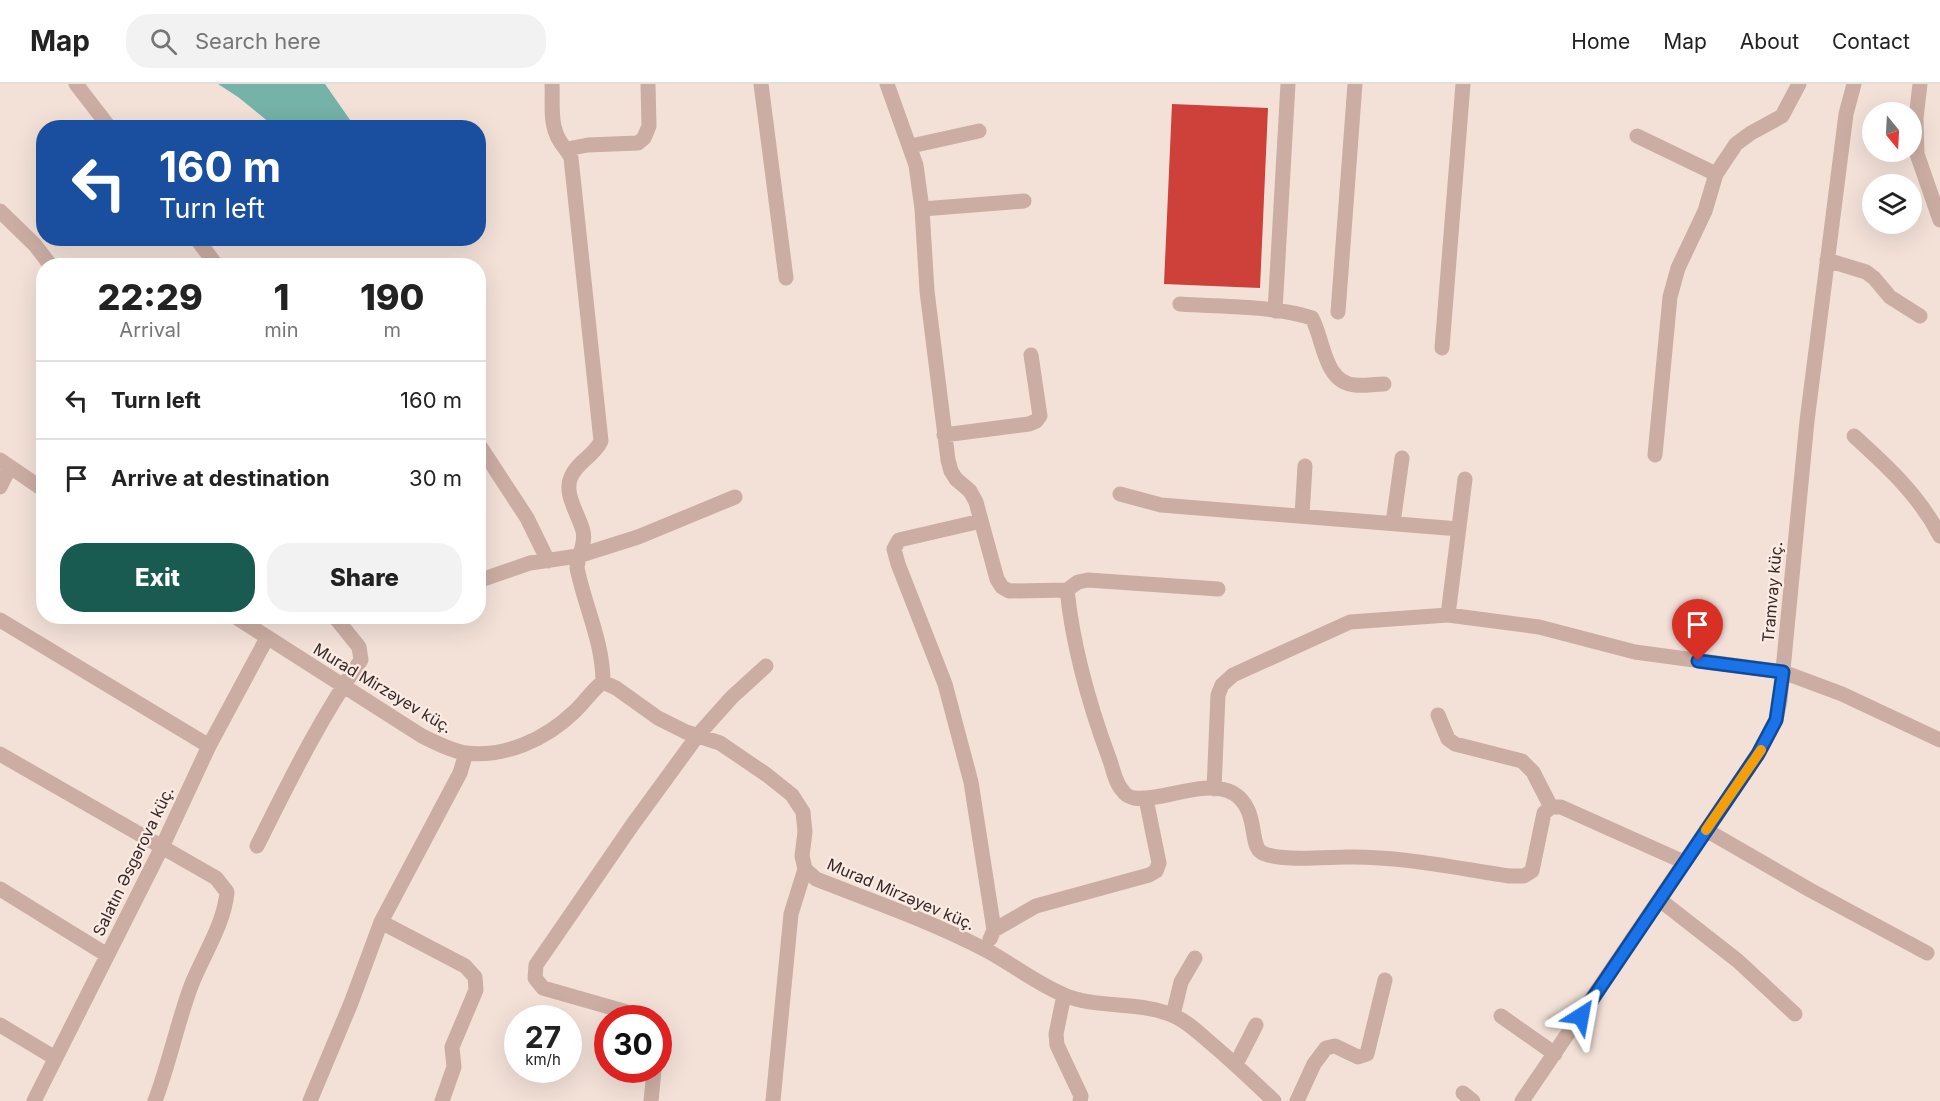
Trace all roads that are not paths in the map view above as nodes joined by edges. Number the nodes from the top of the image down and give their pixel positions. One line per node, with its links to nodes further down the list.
1 (76, 84): 12 (street)
2 (552, 84): 16 (street)
3 (648, 84): 16 (street)
4 (761, 84): 24 (street)
5 (887, 84): 15 (street)
6 (1288, 84): 26 (street)
7 (1355, 84): 27 (street)
8 (1463, 84): 29 (street)
9 (1798, 84): 17 (street)
10 (1854, 84): 23 (street, Tramvay küç.)
11 (1920, 84): 21 (street)
12 (104, 120)
13 (979, 131): 15 (street)
14 (1637, 136): 17 (street)
15 (911, 146): 19 (street)
16 (567, 149): 49 (street)
17 (1716, 174): 35 (street)
18 (1024, 201): 19 (street)
19 (922, 209): 32 (street)
20 (0, 211): 22 (street)
21 (1940, 220)
22 (45, 258)
23 (1827, 260): 28 (street); 60 (street, Tramvay küç.)
24 (786, 278)
25 (1180, 304): 26 (street)
26 (1275, 310): 31 (street)
27 (1338, 312)
28 (1920, 316)
29 (1442, 348)
30 (1031, 355): 32 (street)
31 (1384, 384)
32 (944, 435): 45 (street)
33 (1854, 436): 48 (street)
34 (486, 454): 50 (street)
35 (1656, 455)
36 (1402, 458): 46 (street)
37 (5, 464): 40 (street); 41 (street)
38 (1305, 466): 44 (street)
39 (1465, 479): 47 (street)
40 (36, 485)
41 (0, 487)
42 (1120, 494): 44 (street)
43 (735, 497): 49 (street)
44 (1302, 516): 46 (street)
45 (981, 521): 53 (street); 80 (street)
46 (1393, 523): 47 (street)
47 (1460, 529): 54 (street)
48 (1940, 536)
49 (578, 556): 50 (street); 61 (street)
50 (548, 561): 51 (street)
51 (486, 578)
52 (1218, 589): 53 (street)
53 (1067, 590): 70 (street)
54 (1448, 615): 60 (street); 69 (street)
55 (0, 620): 66 (street)
56 (246, 624): 58 (street, Murad Mirzəyev küç.)
57 (340, 624): 62 (street)
58 (267, 638): 62 (street, Murad Mirzəyev küç.); 66 (street, Salatın Əsgərova küç.)
59 (766, 666): 64 (street)
60 (1783, 672): 65 (street); 72 (street, Tramvay küç.)
61 (603, 682): 64 (street, Murad Mirzəyev küç.); 67 (street, Murad Mirzəyev küç.)
62 (343, 686): 67 (street, Murad Mirzəyev küç.); 73 (street)
63 (1438, 715): 71 (street)
64 (698, 735): 76 (street, Murad Mirzəyev küç.); 87 (street)
65 (1940, 740)
66 (209, 746): 74 (street, Salatın Əsgərova küç.)
67 (466, 753): 79 (street)
68 (0, 754): 74 (street)
69 (1214, 789): 70 (street); 71 (street)
70 (1146, 798): 80 (street)
71 (1551, 807): 75 (street)
72 (1706, 830): 75 (street, Tramvay küç.); 82 (street)
73 (257, 846)
74 (162, 847): 83 (street, Salatın Əsgərova küç.); 97 (street)
75 (1684, 862): 78 (street, Tramvay küç.)
76 (805, 869): 81 (street, Murad Mirzəyev küç.); 102 (street)
77 (0, 889): 83 (street)
78 (1660, 900): 88 (street); 93 (street, Tramvay küç.)
79 (381, 922): 99 (street); 100 (street)
80 (994, 930): 81 (street)
81 (986, 950): 86 (street, Murad Mirzəyev küç.)
82 (1927, 953)
83 (108, 956): 94 (street, Salatın Əsgərova küç.)
84 (1195, 958): 89 (street)
85 (1385, 981): 105 (street)
86 (1064, 995): 89 (street, Murad Mirzəyev küç.); 103 (street)
87 (602, 1005)
88 (1794, 1014)
89 (1173, 1015): 95 (street, Murad Mirzəyev küç.)
90 (1501, 1016): 93 (street)
91 (0, 1025): 94 (street)
92 (1256, 1025): 95 (street)
93 (1555, 1054): 106 (street, Tramvay küç.)
94 (56, 1058): 98 (street, Salatın Əsgərova küç.)
95 (1236, 1064): 104 (street, Murad Mirzəyev küç.)
96 (653, 1083): 101 (street)
97 (159, 1100)
98 (34, 1101)
99 (310, 1101)
100 (442, 1101)
101 (651, 1101)
102 (773, 1101)
103 (1080, 1101)
104 (1274, 1101)
105 (1297, 1101)
106 (1522, 1101)

